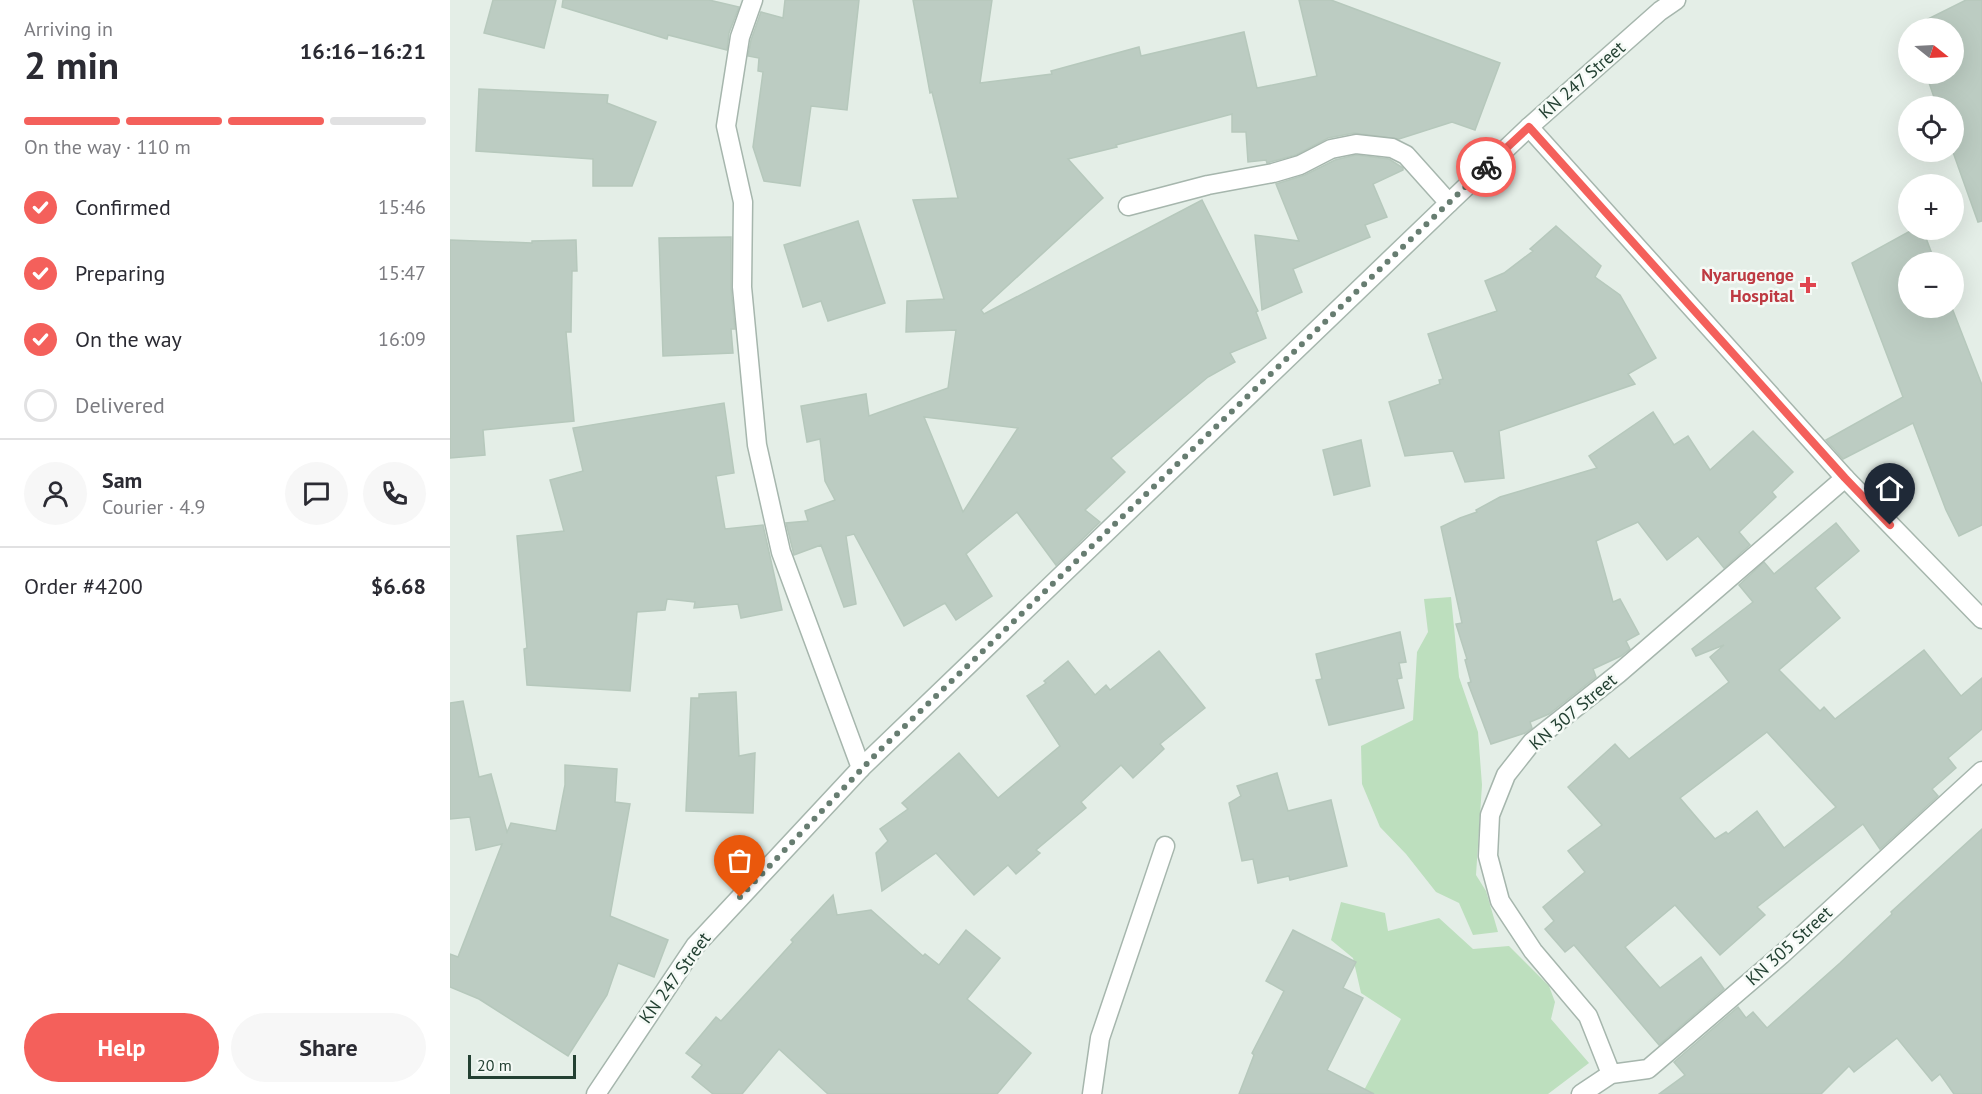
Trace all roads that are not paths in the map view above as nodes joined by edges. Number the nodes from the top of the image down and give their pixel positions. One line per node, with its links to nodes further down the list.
1 (753, 0): 8 (street)
2 (1676, 0): 3 (street, KN 247 Street)
3 (1529, 127): 4 (street, KN 247 Street); 6 (street)
4 (1449, 203): 5 (street); 8 (street, KN 247 Street)
5 (1128, 206)
6 (1845, 478): 7 (street); 11 (street, KN 307 Street)
7 (1982, 619)
8 (861, 768): 12 (street, KN 247 Street)
9 (1982, 771): 11 (street, KN 305 Street)
10 (1165, 846): 13 (street)
11 (1611, 1074): 14 (street, KN 305 Street)
12 (596, 1094)
13 (1092, 1094)
14 (1581, 1094)

